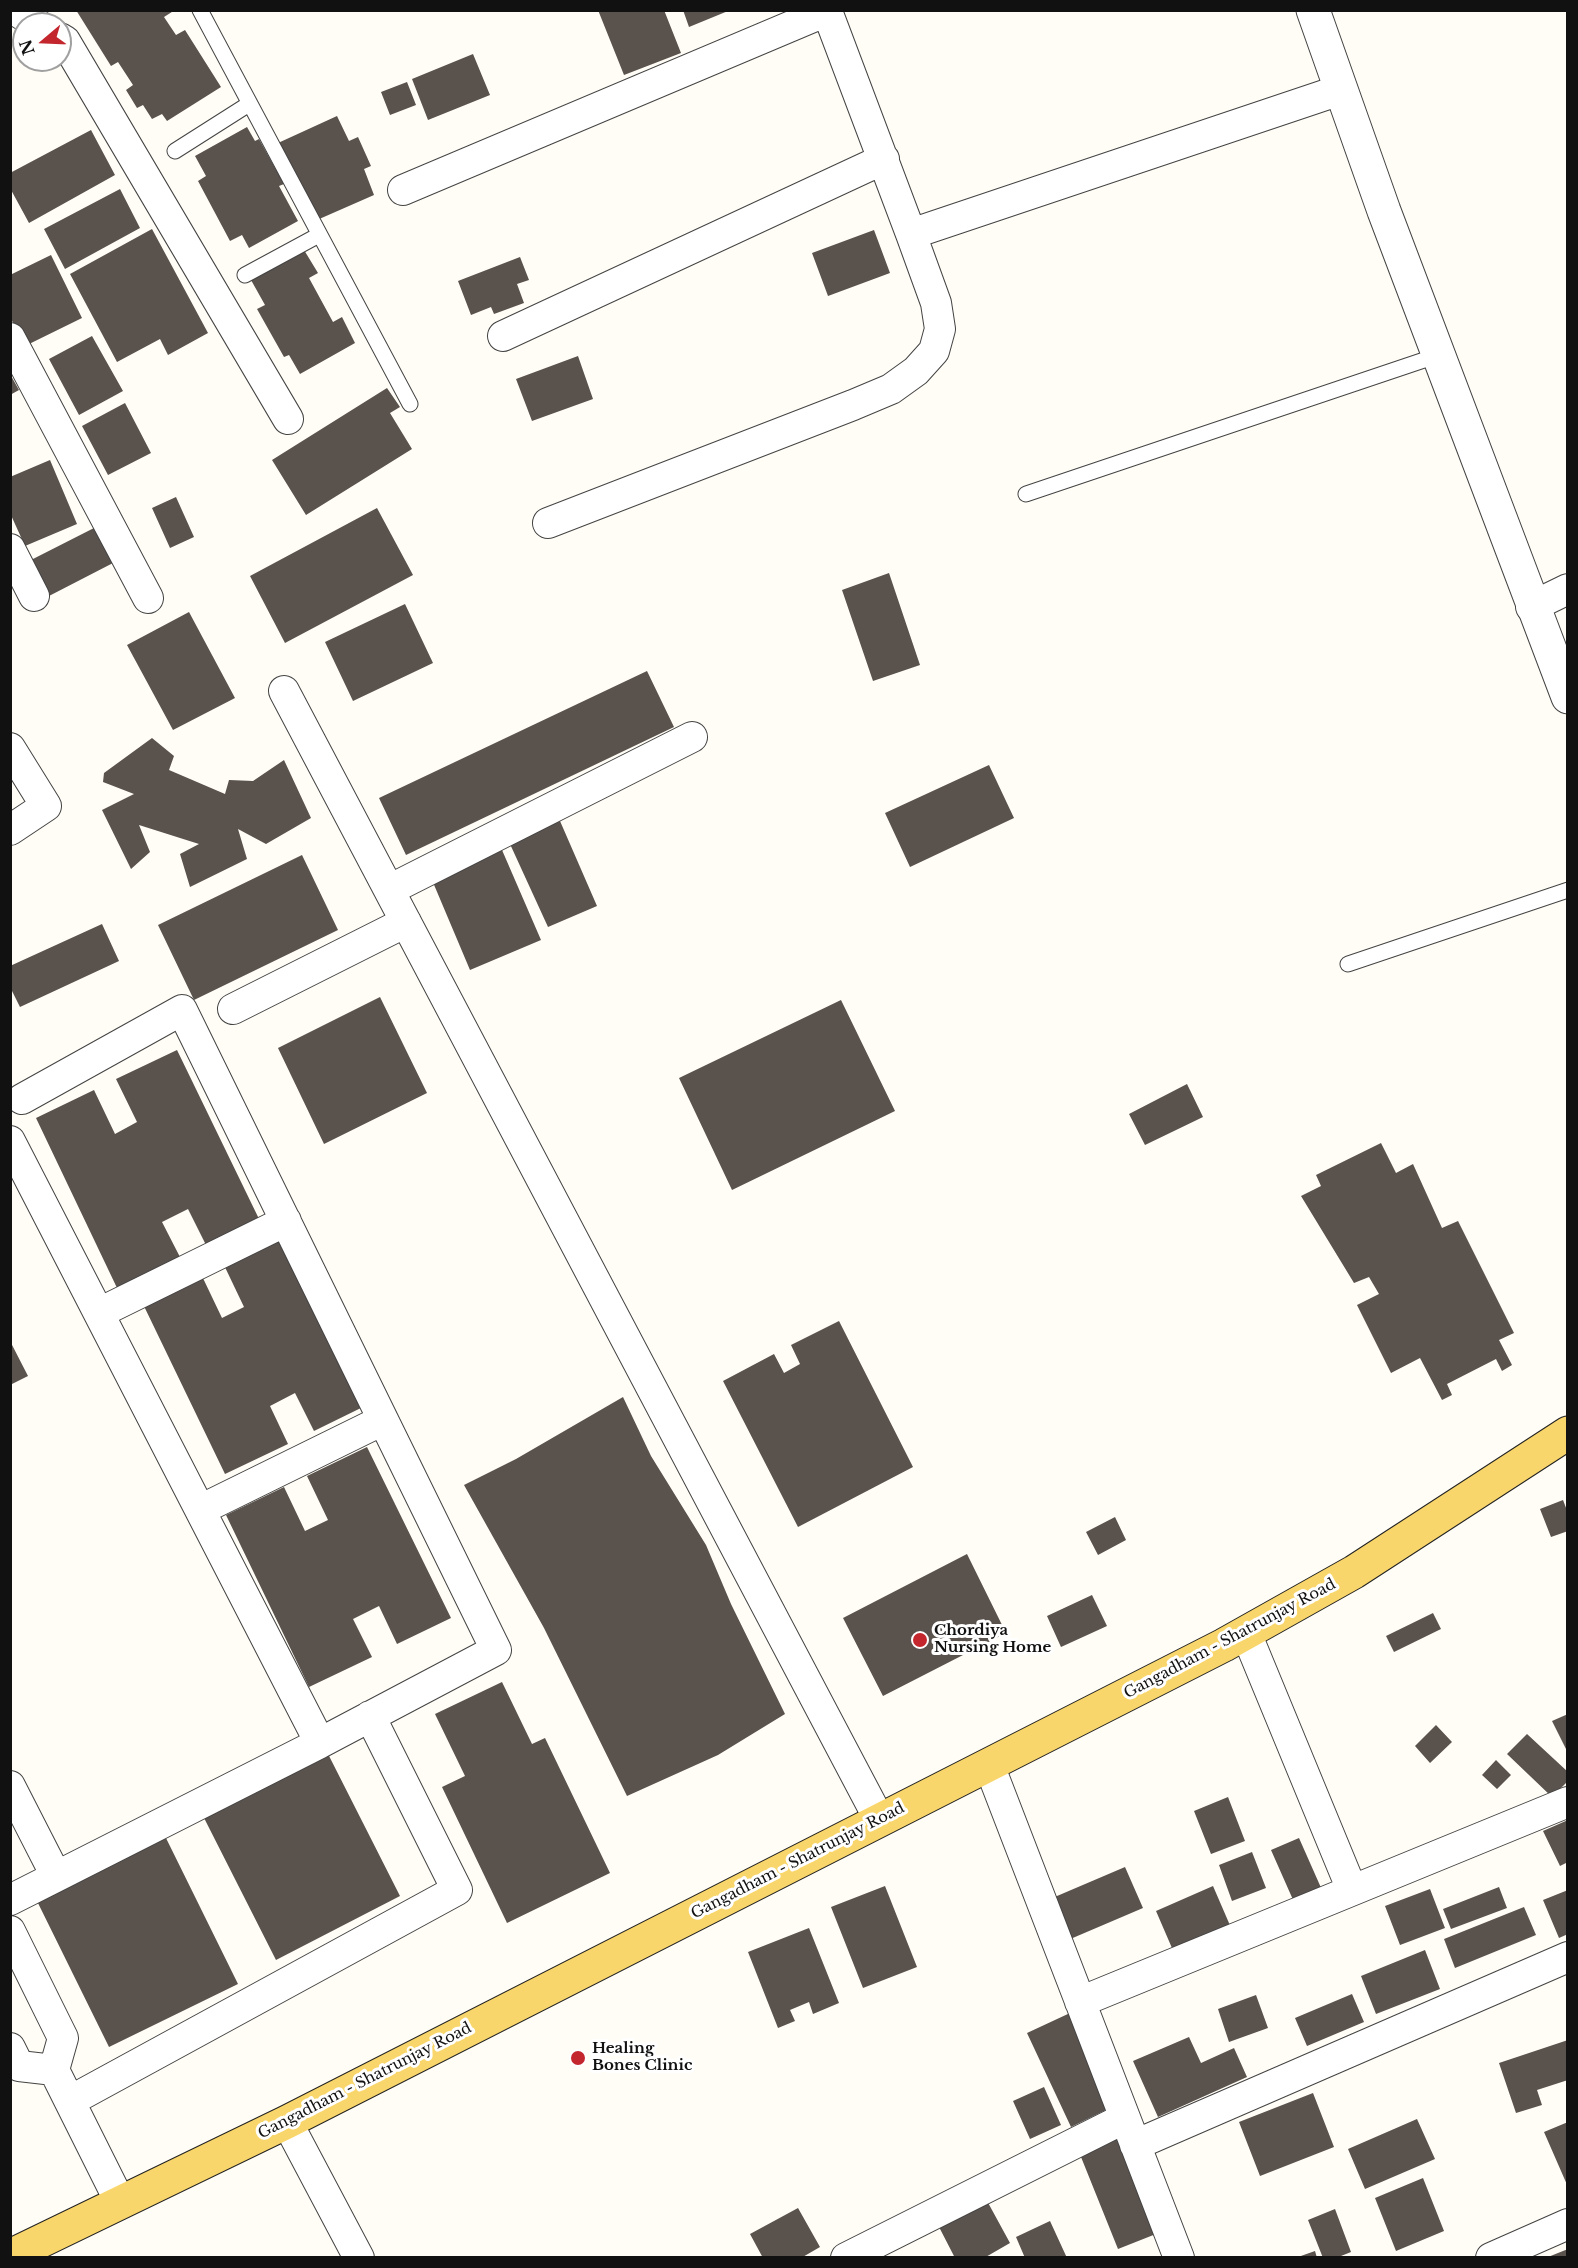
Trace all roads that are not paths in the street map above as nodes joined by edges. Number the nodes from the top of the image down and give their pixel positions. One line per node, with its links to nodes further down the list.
1 (200, 10): 6 (lane)
2 (1313, 10): 5 (street)
3 (827, 11): 8 (street); 9 (street)
4 (72, 53): 17 (street)
5 (1340, 90): 10 (street); 15 (street)
6 (249, 104): 7 (lane); 11 (lane)
7 (174, 151)
8 (884, 159): 10 (street); 13 (street)
9 (403, 190)
10 (911, 234): 19 (street)
11 (319, 235): 12 (lane); 16 (lane)
12 (245, 275)
13 (503, 336)
14 (10, 338): 23 (street)
15 (1439, 355): 18 (lane); 24 (street)
16 (410, 404)
17 (288, 419)
18 (1026, 494)
19 (548, 523)
20 (10, 549): 22 (street)
21 (1568, 589): 24 (street)
22 (34, 596)
23 (148, 598)
24 (1531, 607): 26 (street)
25 (284, 691): 30 (street)
26 (1568, 697)
27 (692, 738): 30 (street)
28 (10, 748): 29 (street)
29 (10, 830)
30 (389, 890): 32 (street)
31 (1568, 890): 33 (lane)
32 (406, 922): 34 (street); 48 (street)
33 (1348, 964)
34 (233, 1010)
35 (14, 1094): 37 (street)
36 (10, 1141): 38 (street)
37 (286, 1221): 38 (street); 39 (street)
38 (99, 1313): 41 (street)
39 (383, 1420): 41 (street); 43 (street)
40 (1568, 1433): 42 (main road, Gangadham - Shatrunjay Road)
41 (200, 1510): 44 (street)
42 (1246, 1633): 45 (main road, Gangadham - Shatrunjay Road); 50 (street)
43 (370, 1716): 44 (street); 57 (street)
44 (320, 1743): 49 (street)
45 (989, 1765): 48 (main road, Gangadham - Shatrunjay Road); 54 (street)
46 (10, 1786): 49 (street)
47 (1568, 1802): 50 (street)
48 (879, 1819): 58 (main road, Gangadham - Shatrunjay Road)
49 (56, 1876): 51 (street)
50 (1352, 1890): 54 (street)
51 (10, 1900)
52 (10, 1931): 56 (street)
53 (1568, 1957): 59 (street)
54 (1080, 2002): 59 (street)
55 (10, 2048): 56 (street)
56 (54, 2070): 57 (street)
57 (70, 2101): 60 (street)
58 (287, 2122): 60 (main road, Gangadham - Shatrunjay Road); 64 (street)
59 (1129, 2132): 62 (street); 65 (street)
60 (120, 2202): 63 (main road, Gangadham - Shatrunjay Road)
61 (1568, 2224): 66 (street)
62 (1170, 2254)
63 (10, 2256)
64 (359, 2258)
65 (846, 2258)
66 (1491, 2258)

